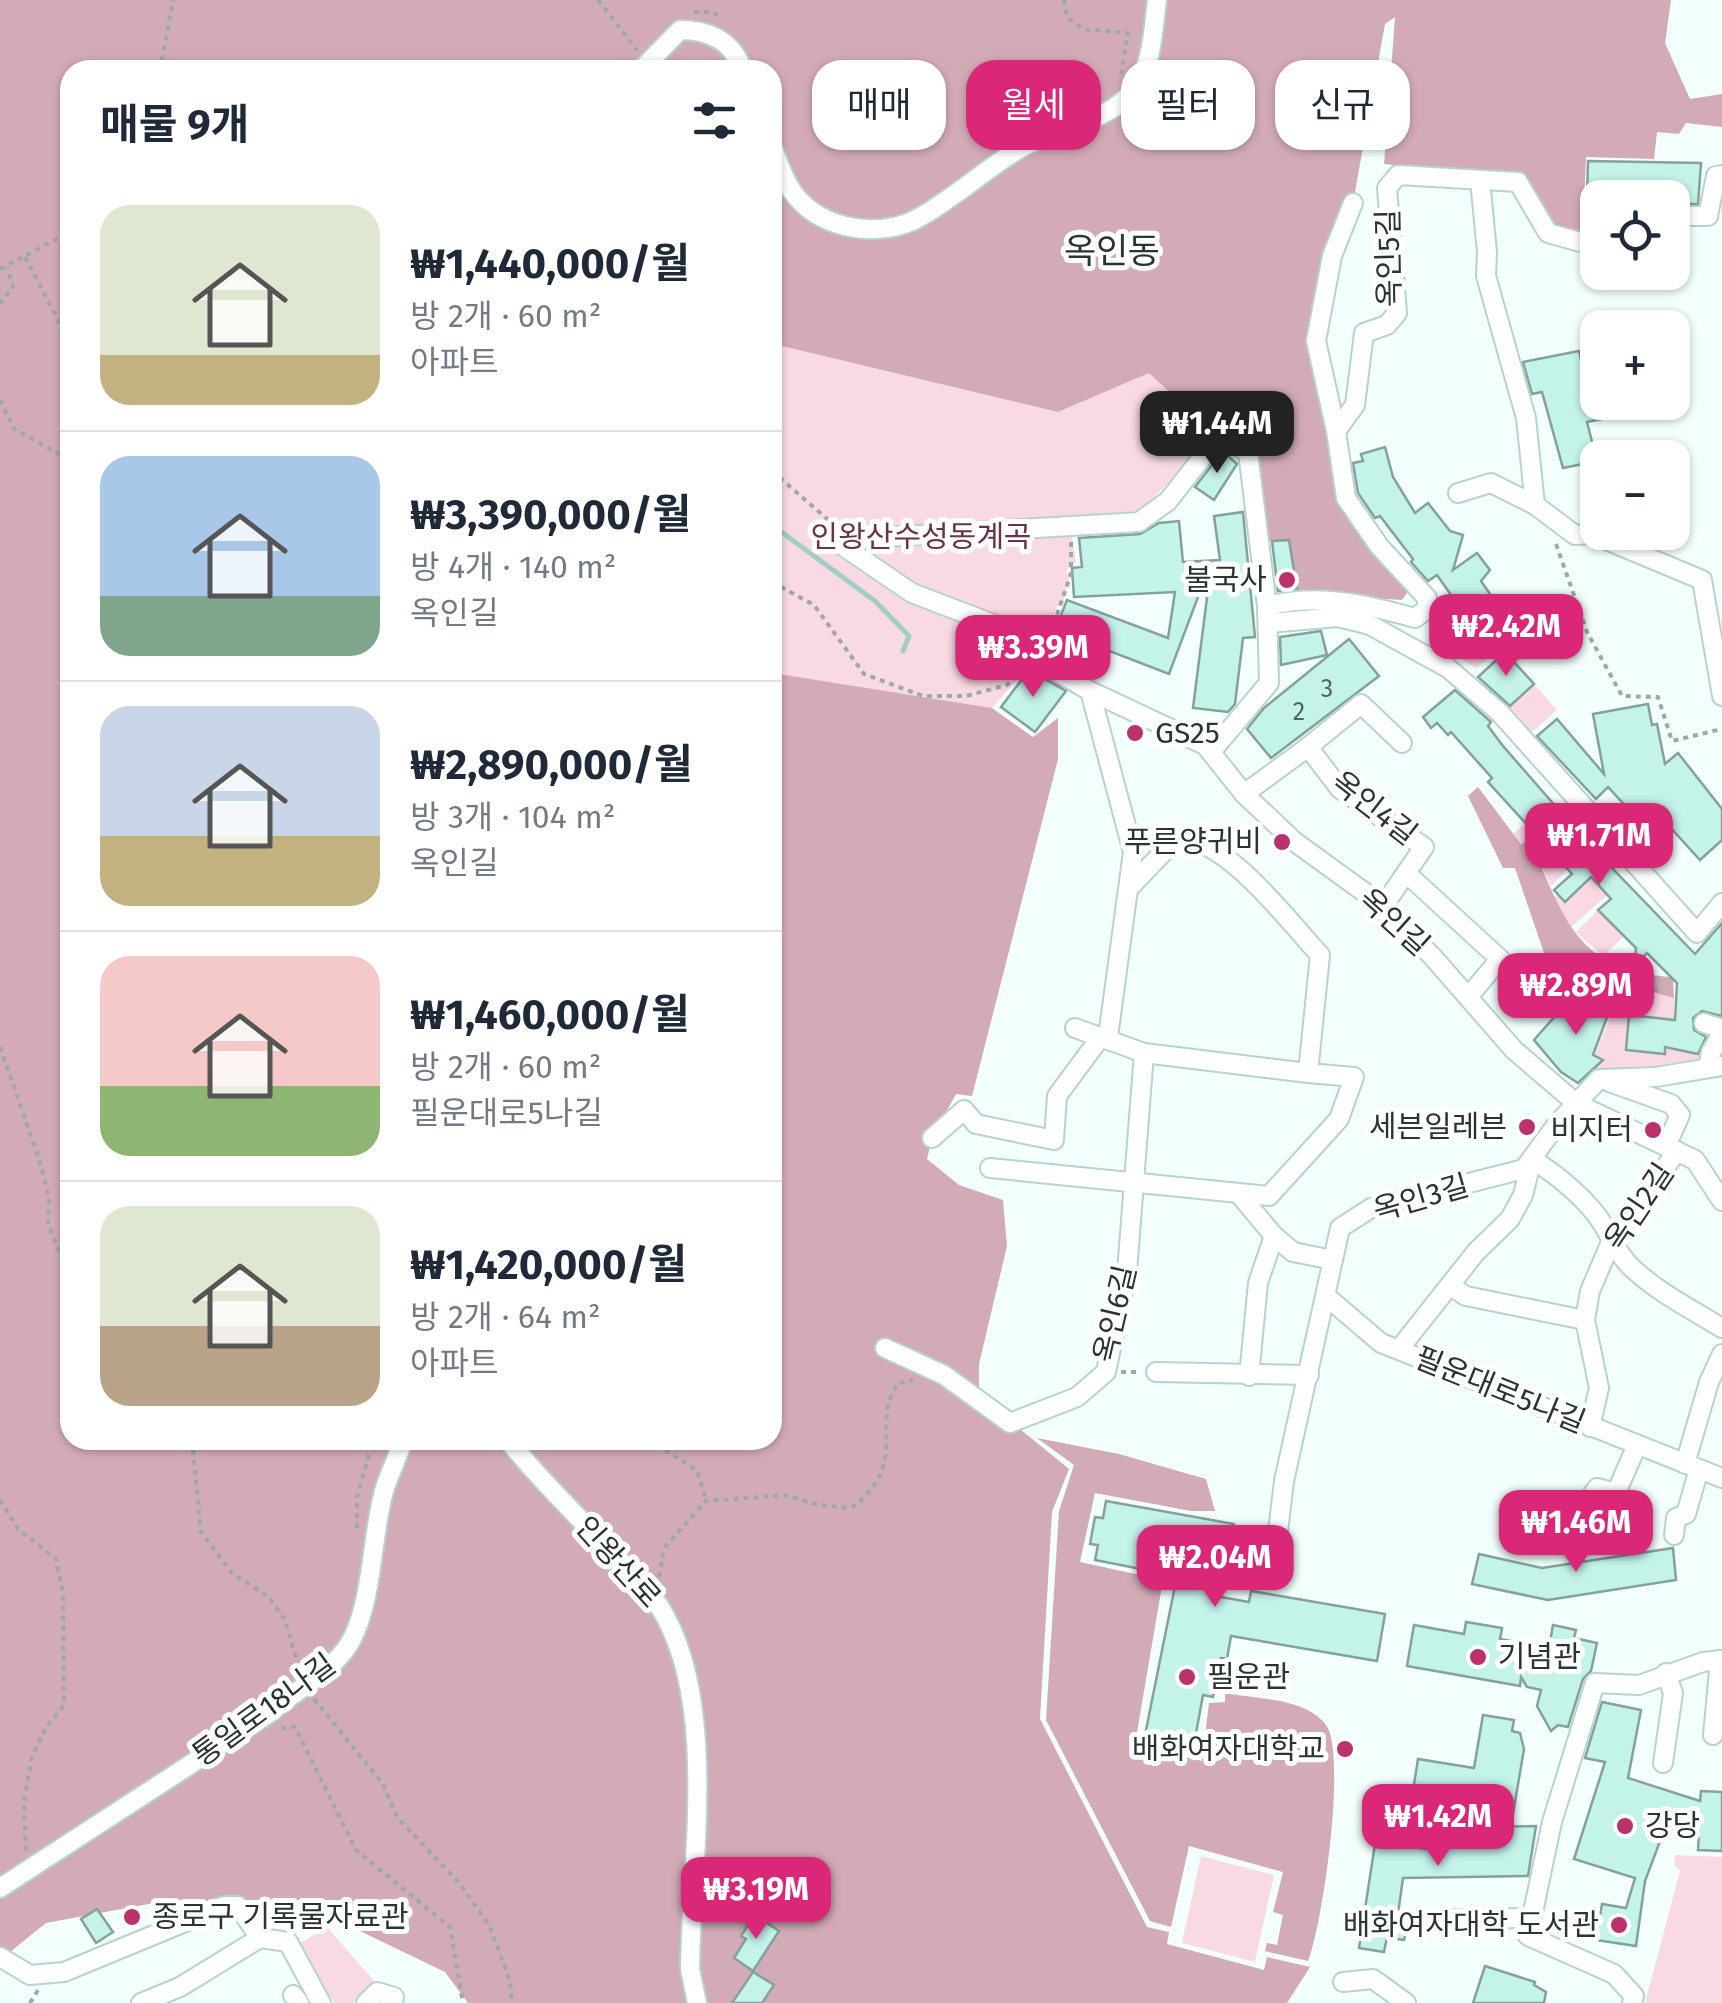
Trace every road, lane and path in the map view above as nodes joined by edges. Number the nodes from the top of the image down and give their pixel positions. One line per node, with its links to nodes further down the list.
1 (174, 0): 5 (path)
2 (598, 0): 6 (path)
3 (1064, 0): 9 (path)
4 (1157, 0): 10 (street)
5 (162, 60)
6 (639, 60)
7 (649, 60): 8 (street)
8 (736, 60)
9 (1114, 86)
10 (782, 168)
11 (1722, 175): 14 (street)
12 (1480, 180): 16 (street, 옥인5길); 23 (street, 옥인5길); 26 (street)
13 (1353, 202): 23 (street, 옥인5길)
14 (1690, 216)
15 (60, 238): 17 (path)
16 (1580, 242)
17 (26, 257): 18 (path); 21 (path)
18 (7, 268): 19 (path); 20 (path)
19 (0, 269)
20 (0, 304)
21 (60, 324)
22 (0, 400): 24 (path)
23 (1336, 431): 30 (street, 옥인5길)
24 (60, 454)
25 (1458, 493): 26 (street)
26 (1535, 505): 28 (street)
27 (1073, 526): 30 (street); 31 (path); 31 (street, 옥인길)
28 (1563, 526): 33 (street); 34 (path)
29 (782, 587): 31 (path)
30 (1268, 614): 37 (street); 41 (street)
31 (1037, 660): 32 (street, 옥인길)
32 (1090, 691): 37 (street, 옥인길); 40 (street)
33 (1722, 696)
34 (1722, 729)
35 (1402, 743): 36 (street, 옥인4길)
36 (1308, 747): 38 (street); 39 (street, 옥인4길)
37 (1210, 752): 38 (street, 옥인길)
38 (1244, 794): 42 (street, 옥인길)
39 (1406, 873): 42 (street, 옥인4길); 44 (street, 옥인4길)
40 (1130, 886): 48 (street); 52 (street)
41 (1722, 903)
42 (1382, 908): 44 (street, 옥인길)
43 (1656, 982): 45 (path)
44 (1468, 997): 54 (street, 옥인길)
45 (1639, 998)
46 (1075, 1028): 48 (street)
47 (1716, 1029): 51 (street)
48 (1104, 1038): 50 (street); 56 (street)
49 (0, 1047): 66 (path)
50 (1144, 1053): 52 (street); 61 (street, 옥인6길)
51 (1715, 1067): 53 (street)
52 (1308, 1072): 62 (street)
53 (1599, 1079): 54 (street, 옥인3길); 57 (street)
54 (1577, 1104): 57 (street, 옥인길); 58 (street, 옥인3길)
55 (932, 1138): 56 (street)
56 (1054, 1140): 60 (street)
57 (1671, 1148): 63 (street, 옥인길); 65 (street, 옥인2길)
58 (1532, 1159): 65 (street); 67 (street, 옥인3길); 68 (street, 옥인3길)
59 (990, 1168): 60 (street)
60 (1054, 1174): 61 (street)
61 (1136, 1183): 62 (street); 75 (street, 옥인6길)
62 (1240, 1194): 64 (street)
63 (1722, 1201)
64 (1274, 1236): 67 (street); 79 (street)
65 (1611, 1242): 70 (street, 옥인2길); 71 (street)
66 (60, 1254)
67 (1333, 1260): 69 (street, 옥인3길)
68 (1450, 1286): 70 (street); 73 (street, 옥인3길)
69 (1327, 1297): 73 (street, 필운대로5나길); 78 (street, 옥인3길)
70 (1586, 1320): 80 (street, 옥인2길)
71 (1722, 1328)
72 (885, 1348): 77 (street, 옥인6길)
73 (1400, 1348): 80 (street, 필운대로5나길)
74 (1722, 1354): 87 (street)
75 (1106, 1372): 76 (path); 77 (street, 옥인6길)
76 (1156, 1372): 79 (street)
77 (944, 1375): 90 (path)
78 (1309, 1375): 79 (street); 94 (street, 옥인3길)
79 (1249, 1376)
80 (1590, 1427): 81 (street, 필운대로5나길)
81 (1637, 1445): 87 (street, 필운대로5나길); 93 (street)
82 (193, 1450): 98 (path)
83 (370, 1450): 91 (path)
84 (399, 1450): 98 (street, 통일로18나길)
85 (516, 1450): 115 (street, 인왕산로)
86 (664, 1450): 90 (path)
87 (1692, 1466): 88 (street, 필운대로5나길); 92 (street)
88 (1722, 1478)
89 (0, 1500): 102 (path)
90 (706, 1501): 95 (path)
91 (357, 1532)
92 (1674, 1535)
93 (1562, 1536)
94 (1277, 1540)
95 (658, 1577)
96 (1721, 1660): 97 (street); 100 (street)
97 (1666, 1673): 101 (street); 104 (street)
98 (307, 1675): 103 (street, 통일로18나길); 114 (path)
99 (275, 1728): 113 (path)
100 (1713, 1735)
101 (1664, 1763)
102 (26, 1866)
103 (0, 1888)
104 (1532, 1918): 105 (street); 117 (street)
105 (1408, 1920)
106 (260, 1938): 107 (street); 109 (street); 110 (street)
107 (1, 1961)
108 (1343, 1982): 116 (street)
109 (141, 2003)
110 (321, 2003)
111 (366, 2003): 112 (street)
112 (393, 2003)
113 (462, 2003)
114 (512, 2003)
115 (697, 2003)
116 (1406, 2003)
117 (1632, 2003)

